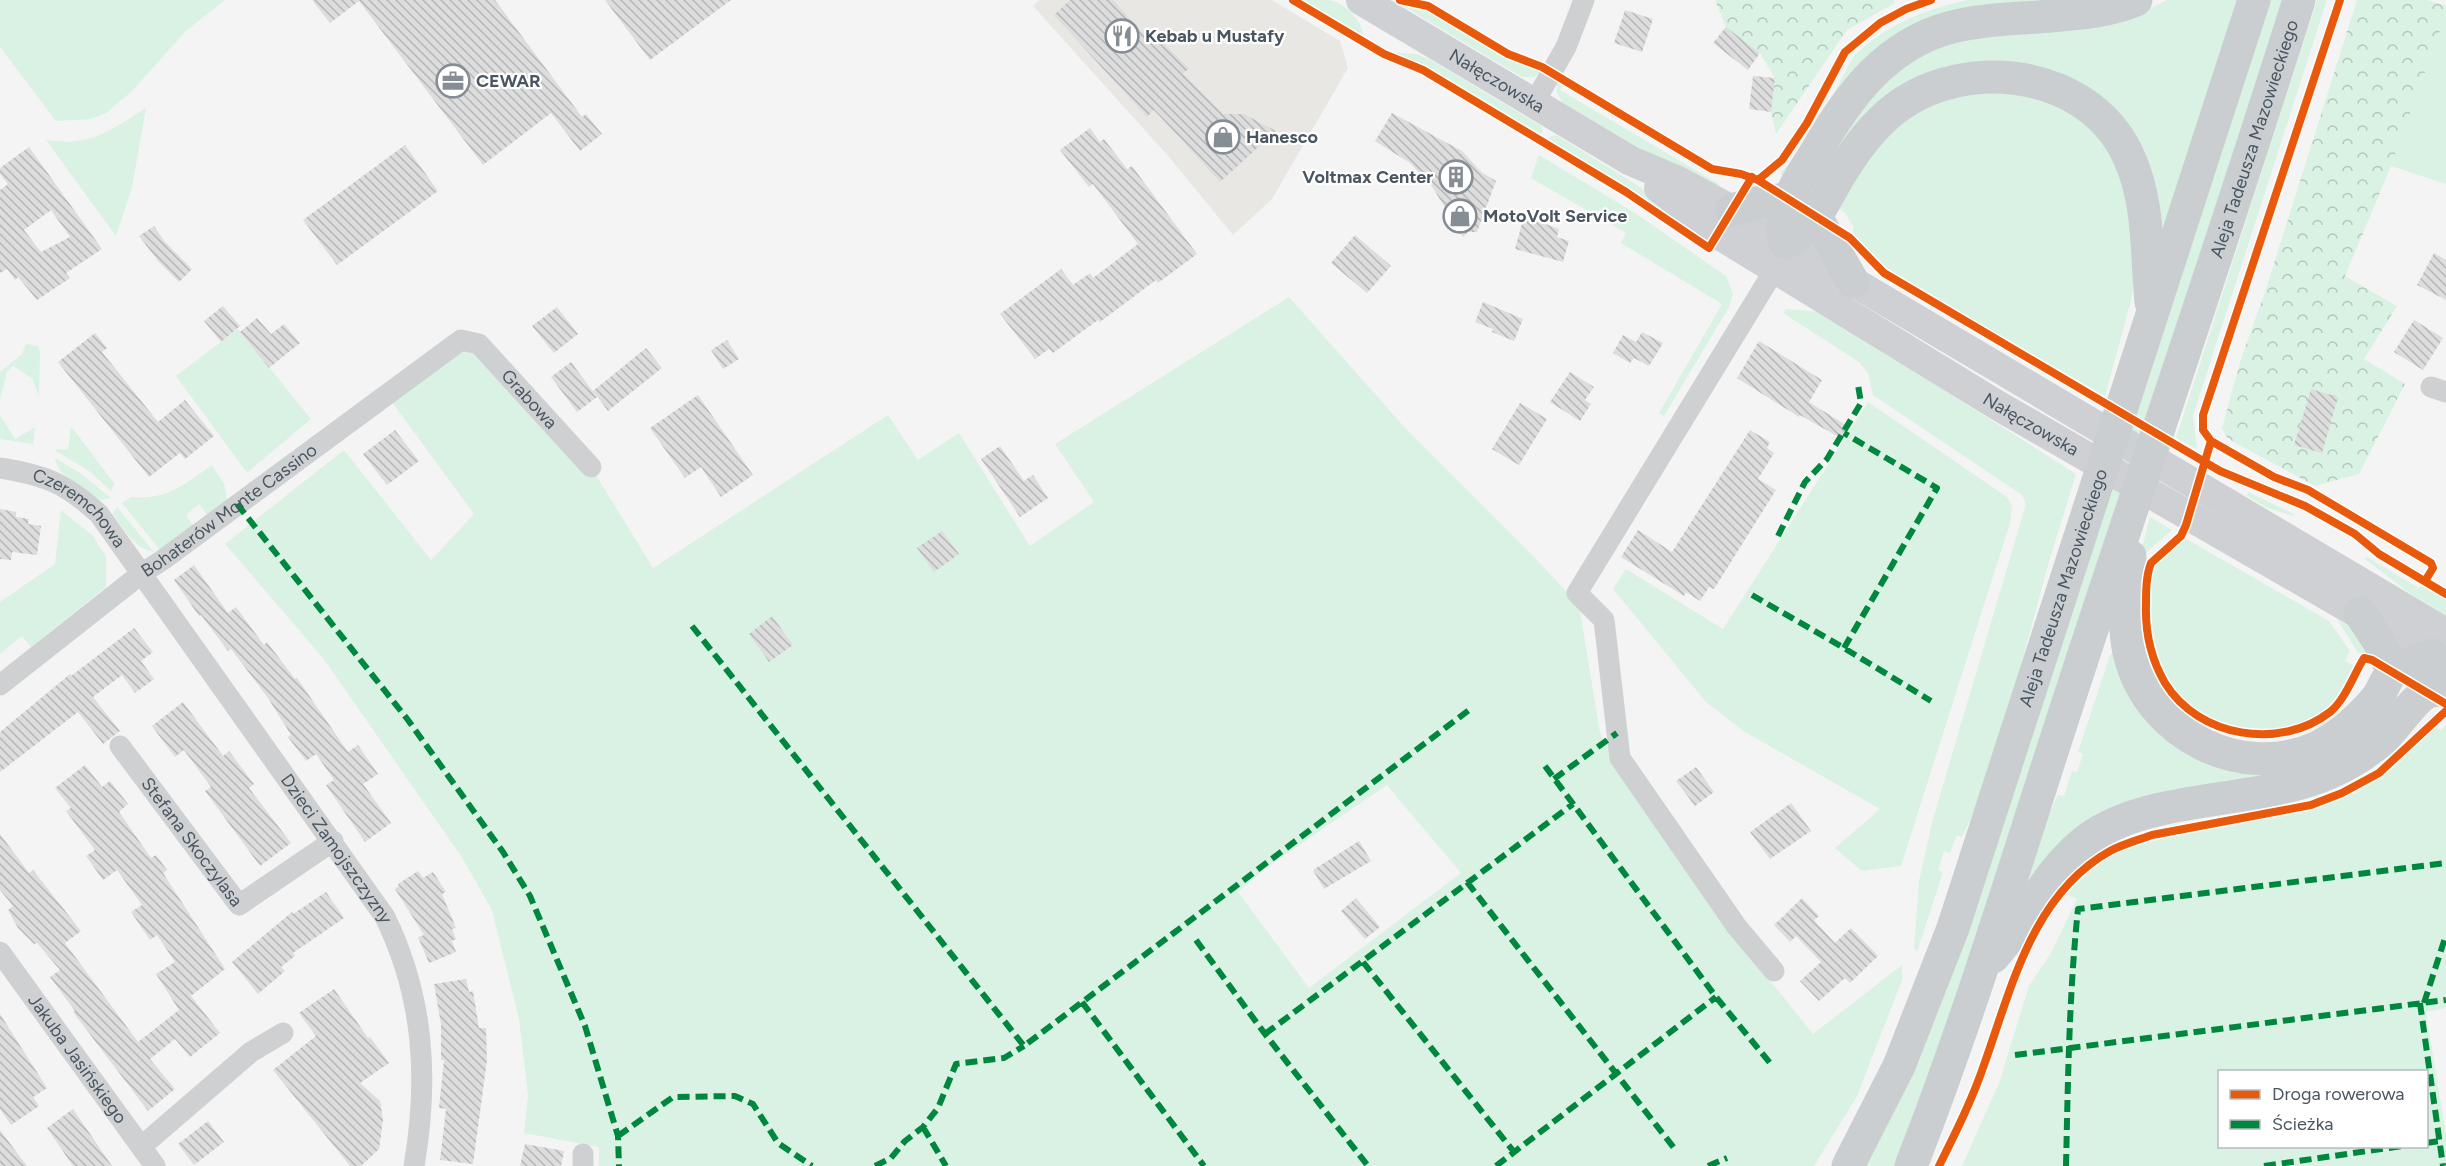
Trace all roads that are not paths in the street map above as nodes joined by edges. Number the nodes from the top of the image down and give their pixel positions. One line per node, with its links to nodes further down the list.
1 (1360, 0): 6 (main road, Nałęczowska)
2 (1584, 0): 6 (street)
3 (2136, 0): 8 (main road)
4 (2254, 0): 13 (main road, Aleja Tadeusza Mazowieckiego)
5 (2299, 0): 17 (main road, Aleja Tadeusza Mazowieckiego)
6 (1534, 104): 7 (main road, Nałęczowska)
7 (1631, 161): 9 (main road, Nałęczowska); 11 (main road, Nałęczowska)
8 (1788, 199): 9 (main road); 11 (main road)
9 (1732, 210): 11 (main road, Nałęczowska)
10 (1816, 217): 11 (main road); 12 (main road); 13 (main road)
11 (1780, 256): 12 (main road, Nałęczowska); 18 (main road, Nałęczowska); 29 (street)
12 (1853, 282): 18 (main road, Nałęczowska)
13 (2152, 316): 34 (main road, Aleja Tadeusza Mazowieckiego)
14 (461, 340): 15 (street, Grabowa); 19 (street, Bohaterów Monte Cassino)
15 (591, 467)
16 (0, 468): 19 (street, Czeremchowa)
17 (2132, 507): 22 (main road); 28 (main road, Aleja Tadeusza Mazowieckiego)
18 (2245, 530): 20 (main road, Nałęczowska); 21 (main road, Nałęczowska)
19 (141, 574): 23 (street, Bohaterów Monte Cassino); 26 (street, Dzieci Zamojszczyzny)
20 (2360, 613): 21 (main road, Nałęczowska); 22 (main road)
21 (2442, 646): 22 (main road); 24 (main road)
22 (2392, 672)
23 (0, 686)
24 (2436, 691): 28 (main road)
25 (120, 746): 26 (street, Stefana Skoczylasa)
26 (333, 841): 33 (street, Dzieci Zamojszczyzny)
27 (0, 952): 31 (street, Jakuba Jasińskiego)
28 (1982, 969): 35 (main road, Aleja Tadeusza Mazowieckiego)
29 (1774, 971)
30 (284, 1034): 31 (street)
31 (142, 1146): 32 (street, Jakuba Jasińskiego)
32 (156, 1166)
33 (414, 1166)
34 (1848, 1166)
35 (1911, 1166)

